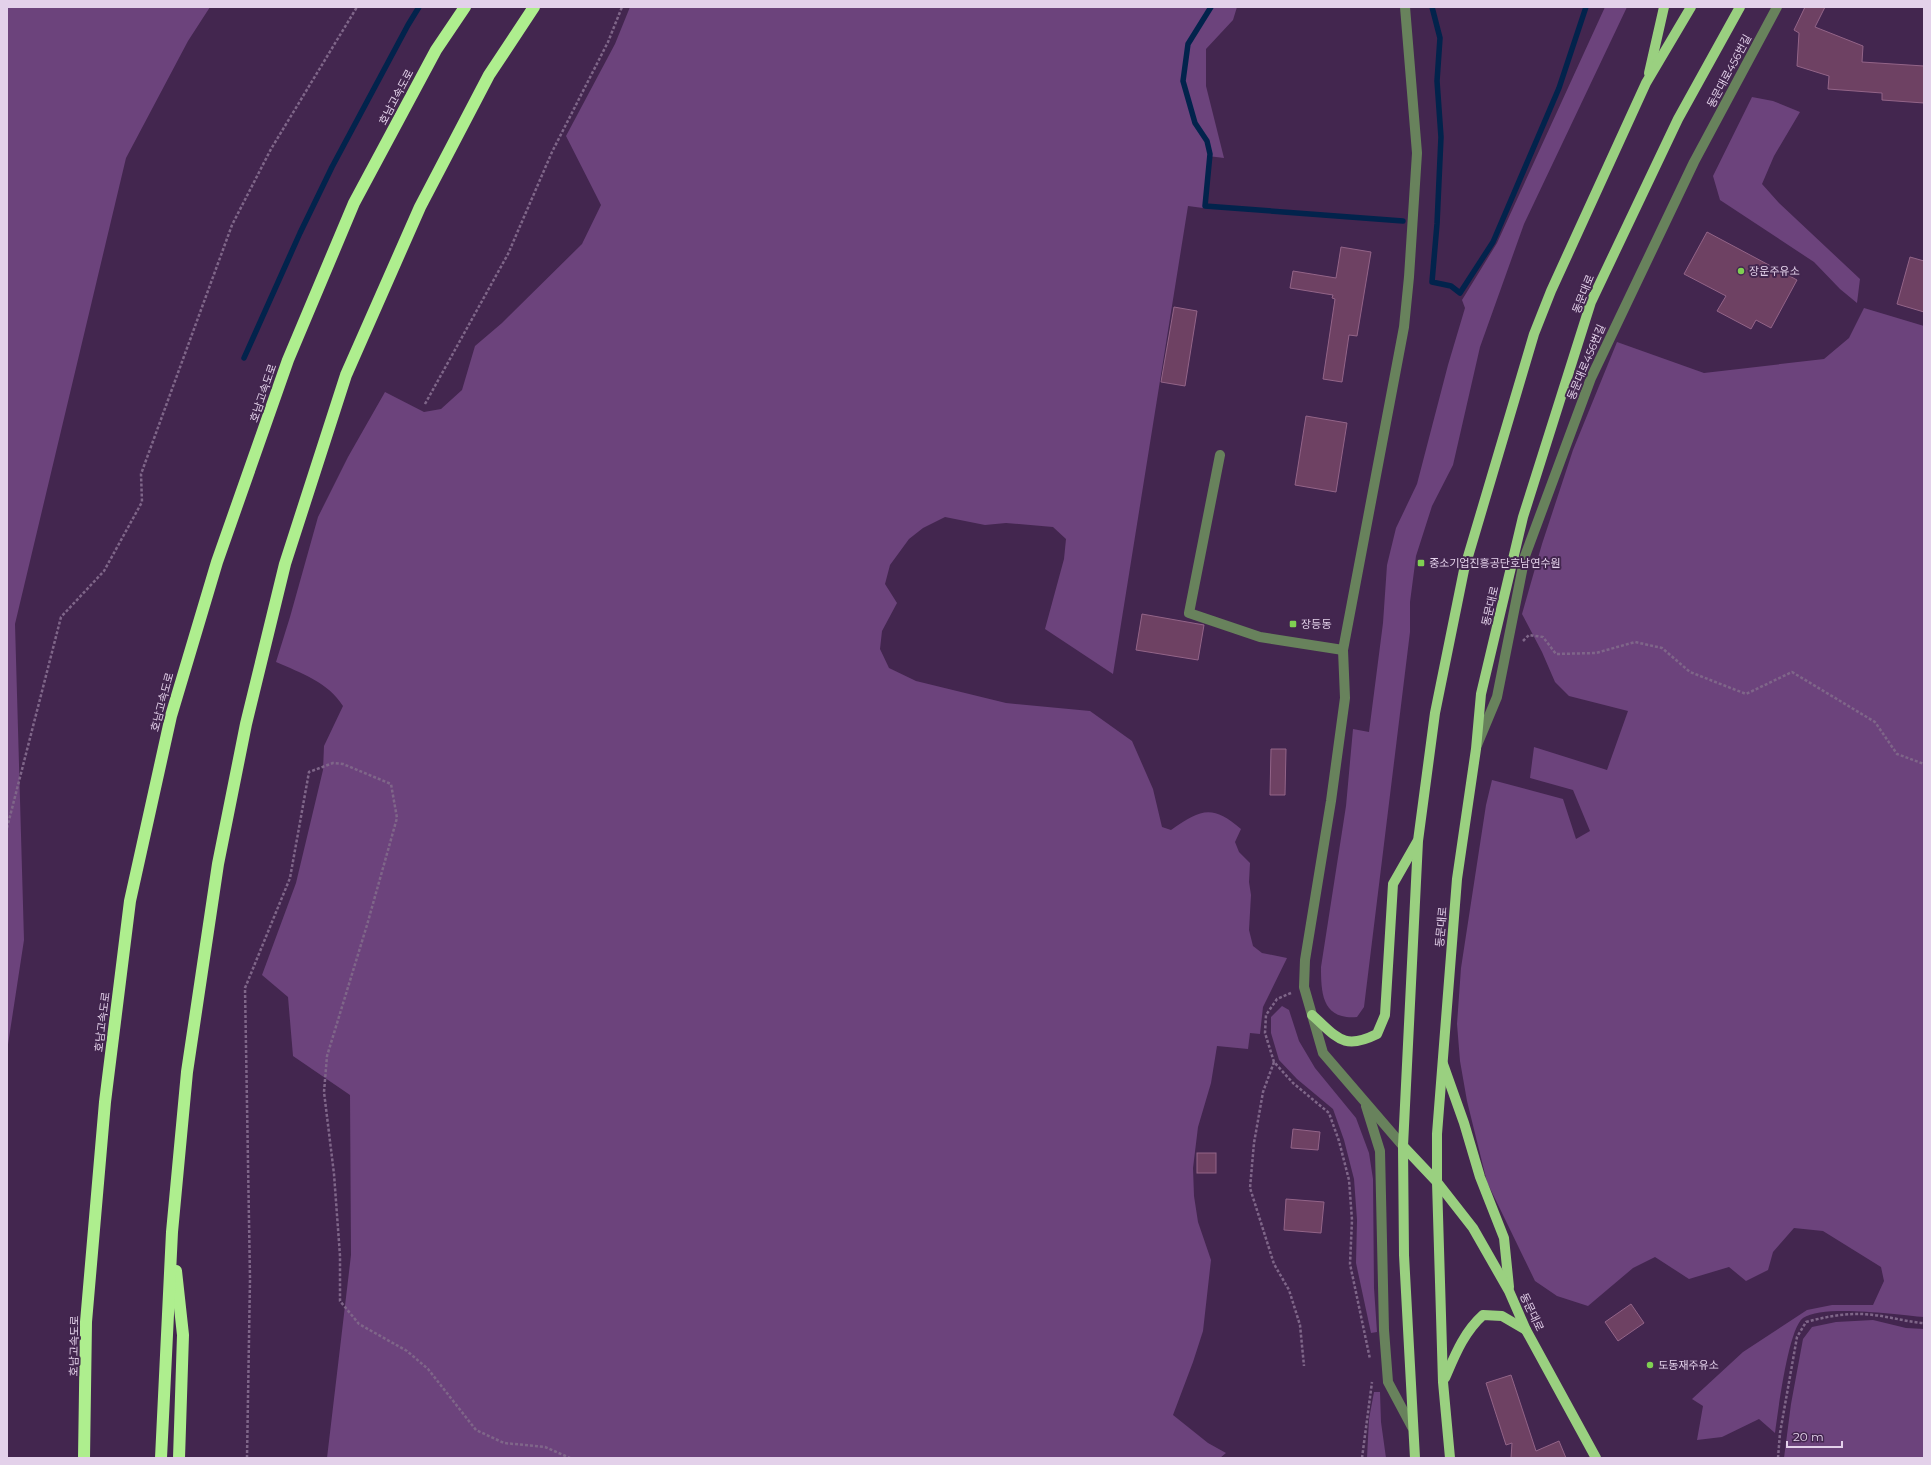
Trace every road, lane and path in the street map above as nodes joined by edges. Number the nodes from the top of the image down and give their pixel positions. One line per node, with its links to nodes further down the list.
1 (357, 7): 17 (path)
2 (465, 7): 35 (highway, 호남고속도로)
3 (534, 7): 26 (highway)
4 (622, 7): 11 (path)
5 (1405, 7): 13 (street)
6 (1664, 7): 10 (main road)
7 (1691, 7): 10 (main road)
8 (1740, 7): 15 (main road, 동문대로)
9 (1777, 7): 14 (street, 동문대로456번길)
10 (1646, 83): 18 (main road)
11 (425, 404)
12 (1220, 455): 13 (street)
13 (1343, 650): 19 (street)
14 (1506, 656): 15 (street, 동문대로456번길); 16 (path)
15 (1476, 749): 21 (main road, 동문대로)
16 (1924, 764)
17 (7, 828)
18 (1418, 841): 20 (main road); 24 (main road)
19 (1304, 988): 20 (street); 22 (path)
20 (1312, 1015): 23 (street)
21 (1442, 1060): 25 (main road, 동문대로); 27 (main road)
22 (1274, 1062): 30 (path); 31 (path)
23 (1364, 1100): 24 (street); 34 (street)
24 (1403, 1146): 25 (main road, 동문대로); 34 (main road)
25 (1437, 1182): 27 (main road, 동문대로); 33 (main road, 동문대로)
26 (172, 1232): 36 (highway); 37 (highway)
27 (1509, 1291): 29 (main road, 동문대로)
28 (1924, 1323): 44 (path)
29 (1526, 1330): 33 (main road); 43 (main road, 동문대로)
30 (1371, 1361)
31 (1304, 1366)
32 (1372, 1375): 40 (path)
33 (1444, 1382): 42 (main road, 동문대로)
34 (1412, 1427): 41 (main road)
35 (84, 1458)
36 (161, 1458)
37 (179, 1458)
38 (247, 1458): 39 (path)
39 (570, 1458)
40 (1362, 1458)
41 (1415, 1458)
42 (1450, 1458)
43 (1596, 1458)
44 (1778, 1458)

